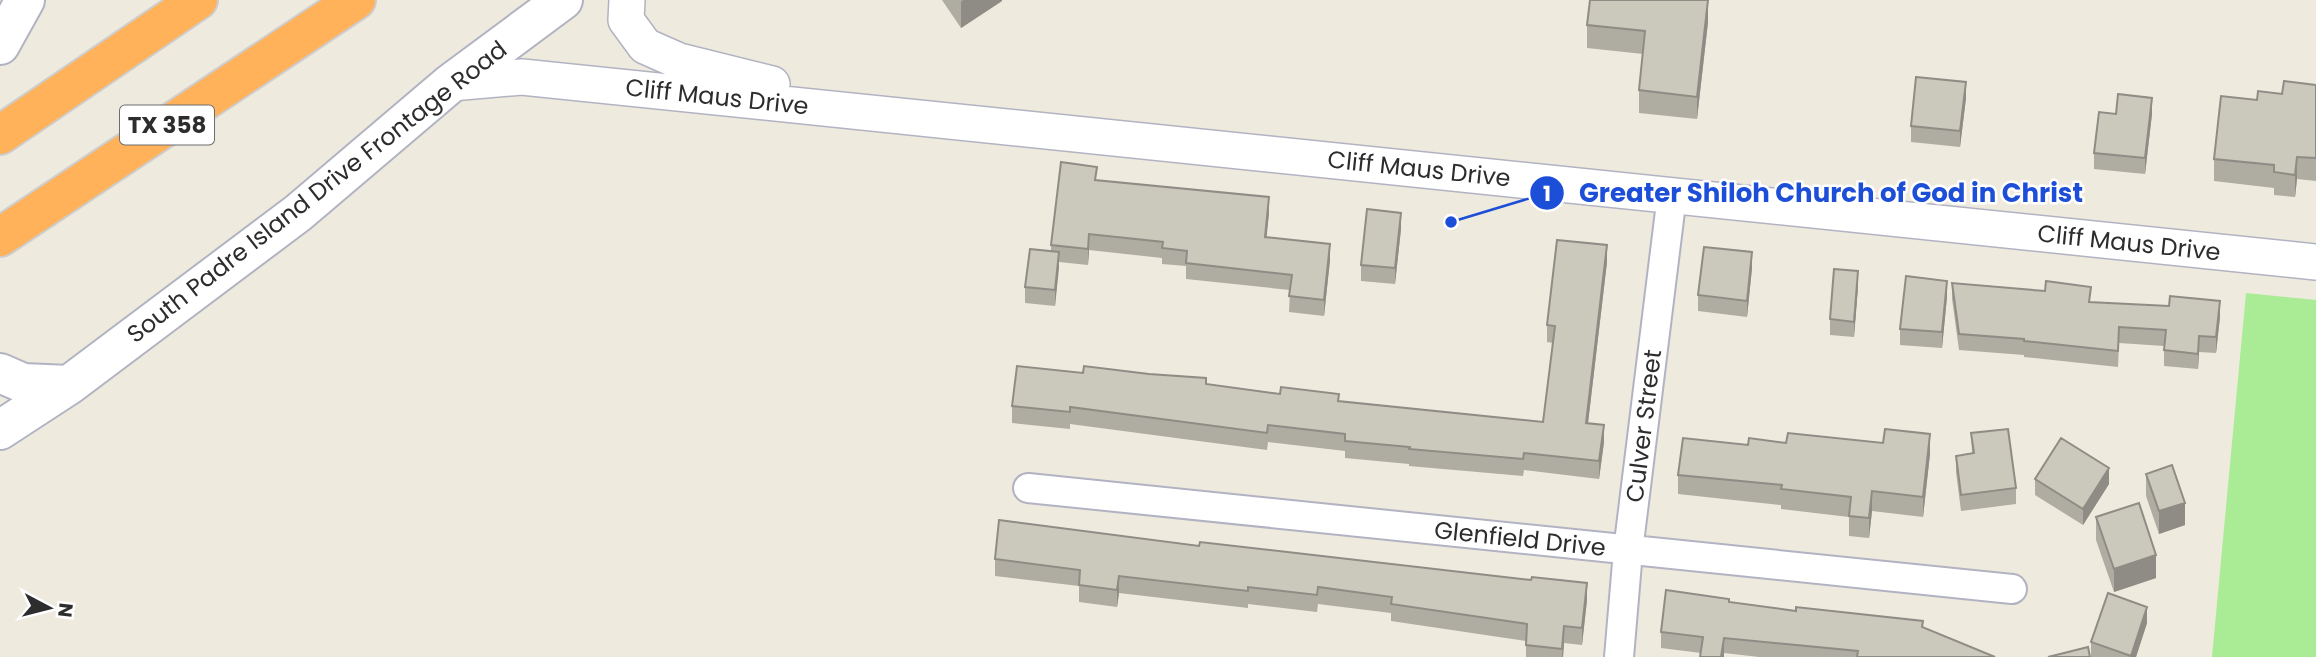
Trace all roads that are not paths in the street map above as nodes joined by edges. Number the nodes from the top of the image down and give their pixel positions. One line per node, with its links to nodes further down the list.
1 (10, 0): 8 (main road)
2 (25, 0): 9 (main road)
3 (175, 0): 11 (highway)
4 (198, 0): 11 (highway)
5 (356, 0): 14 (highway, TX 358)
6 (563, 0): 10 (main road, South Padre Island Drive Frontage Road)
7 (627, 0): 12 (street, Cliff Maus Drive)
8 (0, 6)
9 (0, 45)
10 (451, 83): 12 (street, Cliff Maus Drive); 17 (main road, South Padre Island Drive Frontage Road)
11 (14, 124)
12 (982, 124): 13 (street, Cliff Maus Drive)
13 (1672, 195): 15 (street, Cliff Maus Drive); 20 (street, Culver Street)
14 (0, 237)
15 (2316, 262)
16 (0, 373): 17 (main road)
17 (69, 385): 18 (main road, South Padre Island Drive Frontage Road)
18 (0, 430)
19 (1028, 488): 20 (street, Glenfield Drive)
20 (1628, 551): 21 (street, Glenfield Drive); 22 (street, Culver Street)
21 (2012, 589)
22 (1619, 657)

